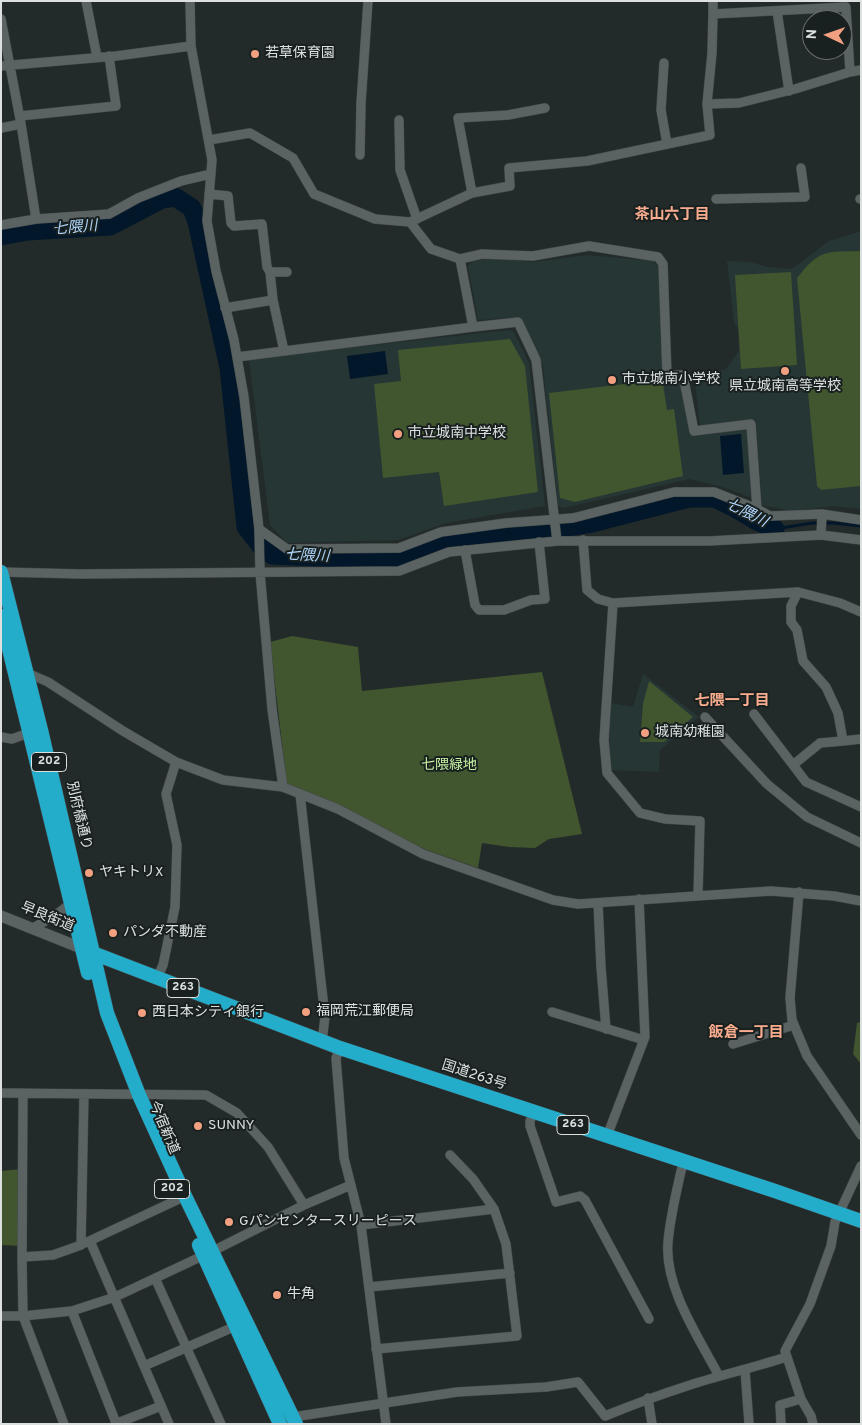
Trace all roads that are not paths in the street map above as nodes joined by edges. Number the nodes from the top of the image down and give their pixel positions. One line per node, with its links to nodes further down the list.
1 (86, 1): 10 (street)
2 (190, 1): 8 (street)
3 (368, 1): 23 (street)
4 (713, 1): 6 (street)
5 (777, 11): 6 (street); 14 (street); 15 (street)
6 (713, 14): 16 (street)
7 (1, 19): 12 (street)
8 (192, 46): 9 (street); 21 (street)
9 (109, 56): 10 (street); 18 (street)
10 (97, 57): 12 (street)
11 (664, 63): 22 (street)
12 (6, 65): 18 (street)
13 (861, 70): 14 (street)
14 (850, 72): 15 (street)
15 (789, 91): 16 (street)
16 (707, 104): 22 (street)
17 (544, 108): 26 (street)
18 (20, 120): 20 (street); 29 (street)
19 (399, 120): 30 (street)
20 (1, 128)
21 (209, 140): 25 (street); 30 (street)
22 (667, 144): 26 (street)
23 (360, 154)
24 (801, 168): 28 (street)
25 (211, 174): 27 (street); 29 (street)
26 (472, 193): 30 (street)
27 (209, 194): 33 (street); 36 (street)
28 (716, 199)
29 (36, 219): 31 (street)
30 (414, 221): 32 (street)
31 (1, 225)
32 (460, 259): 37 (street); 40 (street)
33 (270, 272): 34 (street); 35 (street)
34 (287, 272)
35 (273, 300): 36 (street); 38 (street)
36 (226, 308): 39 (street)
37 (473, 327): 38 (street); 41 (street)
38 (284, 351): 39 (street)
39 (237, 357): 44 (street)
40 (757, 509): 41 (street); 43 (street)
41 (555, 519): 44 (street); 47 (street)
42 (861, 520): 43 (street)
43 (822, 525): 45 (street); 46 (street)
44 (259, 534): 51 (street)
45 (583, 540): 47 (street); 53 (street)
46 (861, 540)
47 (557, 541): 48 (street)
48 (539, 542): 49 (street); 49 (street)
49 (465, 550): 51 (street)
50 (1, 572): 51 (street); 56 (highway, 別府橋通り / 202)
51 (260, 572): 66 (street)
52 (798, 592): 53 (street); 54 (street); 63 (street)
53 (613, 603): 71 (street)
54 (861, 612)
55 (1, 616): 56 (highway, 別府橋通り / 202)
56 (12, 660): 57 (highway, 別府橋通り / 202)
57 (22, 676): 60 (highway, 別府橋通り / 202); 64 (street)
58 (754, 714): 65 (street)
59 (705, 717): 69 (street)
60 (36, 731): 61 (street); 75 (highway, 別府橋通り / 202); 78 (highway, 別府橋通り / 202)
61 (1, 737)
62 (861, 739): 63 (street)
63 (844, 741): 65 (street)
64 (176, 762): 66 (street); 79 (street)
65 (793, 765): 68 (street)
66 (283, 787): 67 (street)
67 (300, 794): 74 (street); 84 (street)
68 (861, 807)
69 (861, 843)
70 (799, 892): 71 (street); 73 (street); 81 (street)
71 (698, 895): 72 (street)
72 (639, 899): 74 (street); 83 (street)
73 (861, 901)
74 (598, 903): 82 (street)
75 (70, 904): 77 (street); 78 (highway, 別府橋通り / 202)
76 (1, 916): 77 (street, 早良街道)
77 (33, 928): 78 (street, 早良街道)
78 (87, 950): 79 (highway, 国道263号 / 263); 90 (highway, 今宿新道 / 202)
79 (158, 978): 84 (highway, 国道263号 / 263)
80 (552, 1012): 82 (street)
81 (794, 1025): 85 (street); 92 (street)
82 (606, 1029): 83 (street)
83 (644, 1040): 93 (street)
84 (322, 1042): 86 (highway, 国道263号 / 263)
85 (733, 1044)
86 (340, 1048): 91 (highway, 国道263号 / 263); 97 (street)
87 (1, 1093): 88 (street)
88 (23, 1093): 89 (street); 107 (street)
89 (84, 1094): 90 (street); 105 (street)
90 (135, 1094): 98 (highway, 今宿新道 / 202); 99 (street); 106 (highway, 今宿新道 / 202)
91 (533, 1113): 93 (highway, 国道263号 / 263); 115 (street)
92 (861, 1135)
93 (607, 1136): 95 (highway, 国道263号 / 263)
94 (450, 1155): 100 (street)
95 (684, 1162): 101 (highway, 国道263号 / 263); 122 (street)
96 (861, 1166): 101 (street)
97 (351, 1185): 99 (street); 103 (street)
98 (177, 1200): 104 (street); 106 (highway, 今宿新道 / 202)
99 (304, 1205): 106 (street)
100 (494, 1210): 103 (street); 108 (street)
101 (839, 1214): 102 (highway, 国道263号 / 263); 119 (street)
102 (861, 1221)
103 (361, 1225): 110 (street)
104 (90, 1241): 105 (street); 111 (street)
105 (81, 1245): 107 (street)
106 (208, 1253): 109 (street); 116 (highway, 今宿新道 / 202); 127 (highway, 今宿新道 / 202)
107 (22, 1257): 114 (street)
108 (510, 1273): 110 (street); 118 (street)
109 (155, 1278): 111 (street); 117 (street)
110 (369, 1287): 118 (street)
111 (115, 1297): 112 (street); 120 (street)
112 (72, 1311): 114 (street); 129 (street)
113 (1, 1316): 114 (street)
114 (24, 1316): 128 (street)
115 (649, 1319)
116 (236, 1326): 117 (street); 127 (highway, 今宿新道 / 202)
117 (186, 1347): 120 (street); 131 (street)
118 (376, 1349): 125 (street)
119 (786, 1357): 121 (street); 124 (street)
120 (144, 1366): 126 (street)
121 (745, 1370): 122 (street); 134 (street)
122 (719, 1376): 123 (street)
123 (648, 1398): 125 (street); 133 (street)
124 (801, 1399): 135 (street); 136 (street)
125 (383, 1404): 127 (street); 132 (street)
126 (162, 1406): 129 (street); 130 (street)
127 (285, 1422)
128 (64, 1424)
129 (116, 1424)
130 (169, 1424)
131 (220, 1424)
132 (386, 1424)
133 (652, 1424)
134 (748, 1424)
135 (781, 1424)
136 (813, 1424)

